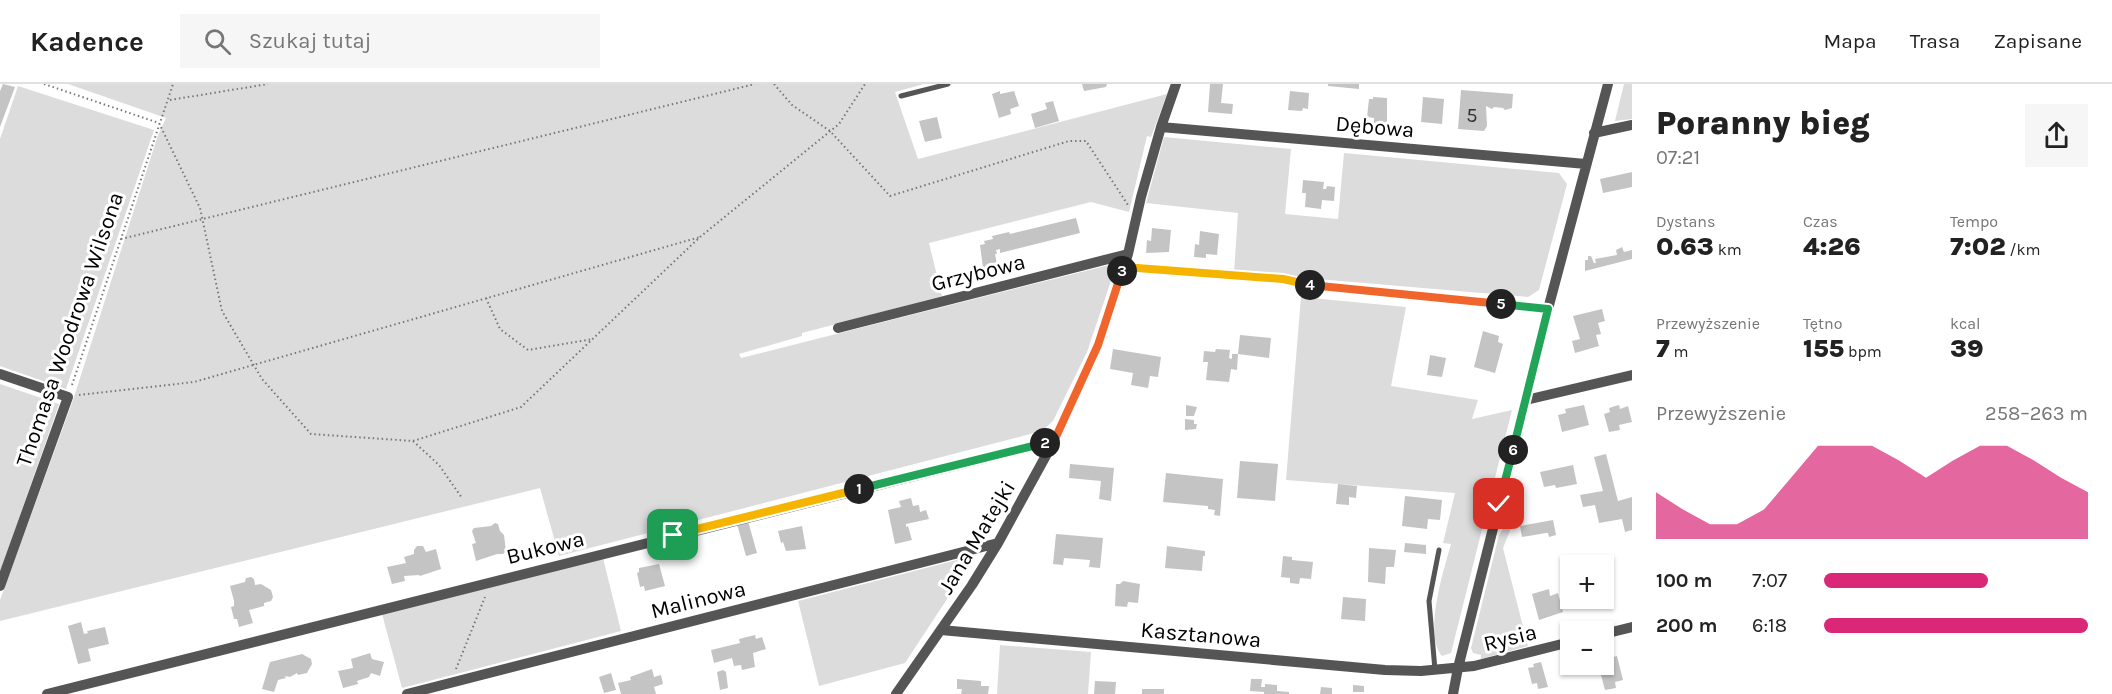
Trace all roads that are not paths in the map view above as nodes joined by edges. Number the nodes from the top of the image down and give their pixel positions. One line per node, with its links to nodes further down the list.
1 (948, 84): 4 (lane)
2 (1176, 84): 6 (street, Jana Matejki)
3 (1608, 84): 7 (street)
4 (900, 96)
5 (1632, 125): 7 (street)
6 (1161, 127): 8 (street, Dębowa); 9 (street, Jana Matejki)
7 (1594, 134): 8 (street)
8 (1586, 164): 13 (street)
9 (1128, 254): 10 (street, Jana Matejki); 14 (street, Grzybowa)
10 (1124, 267): 11 (street); 18 (street, Jana Matejki)
11 (1182, 272)
12 (1299, 284): 13 (street)
13 (1548, 309): 17 (street)
14 (838, 328)
15 (0, 374): 21 (street, Thomasa Woodrowa Wilsona)
16 (1632, 375): 17 (street)
17 (1526, 400): 26 (street)
18 (1054, 441): 19 (street, Jana Matejki); 28 (street, Bukowa)
19 (998, 543): 23 (street, Jana Matejki); 29 (street, Malinowa)
20 (1439, 550): 27 (lane)
21 (0, 586)
22 (1632, 627): 24 (street)
23 (941, 630): 27 (street, Kasztanowa); 30 (street, Jana Matejki)
24 (1614, 632)
25 (1560, 644): 26 (street, Rysia)
26 (1458, 668): 27 (street, Kasztanowa); 31 (street)
27 (1435, 670)
28 (47, 694)
29 (407, 694)
30 (896, 694)
31 (1453, 694)

